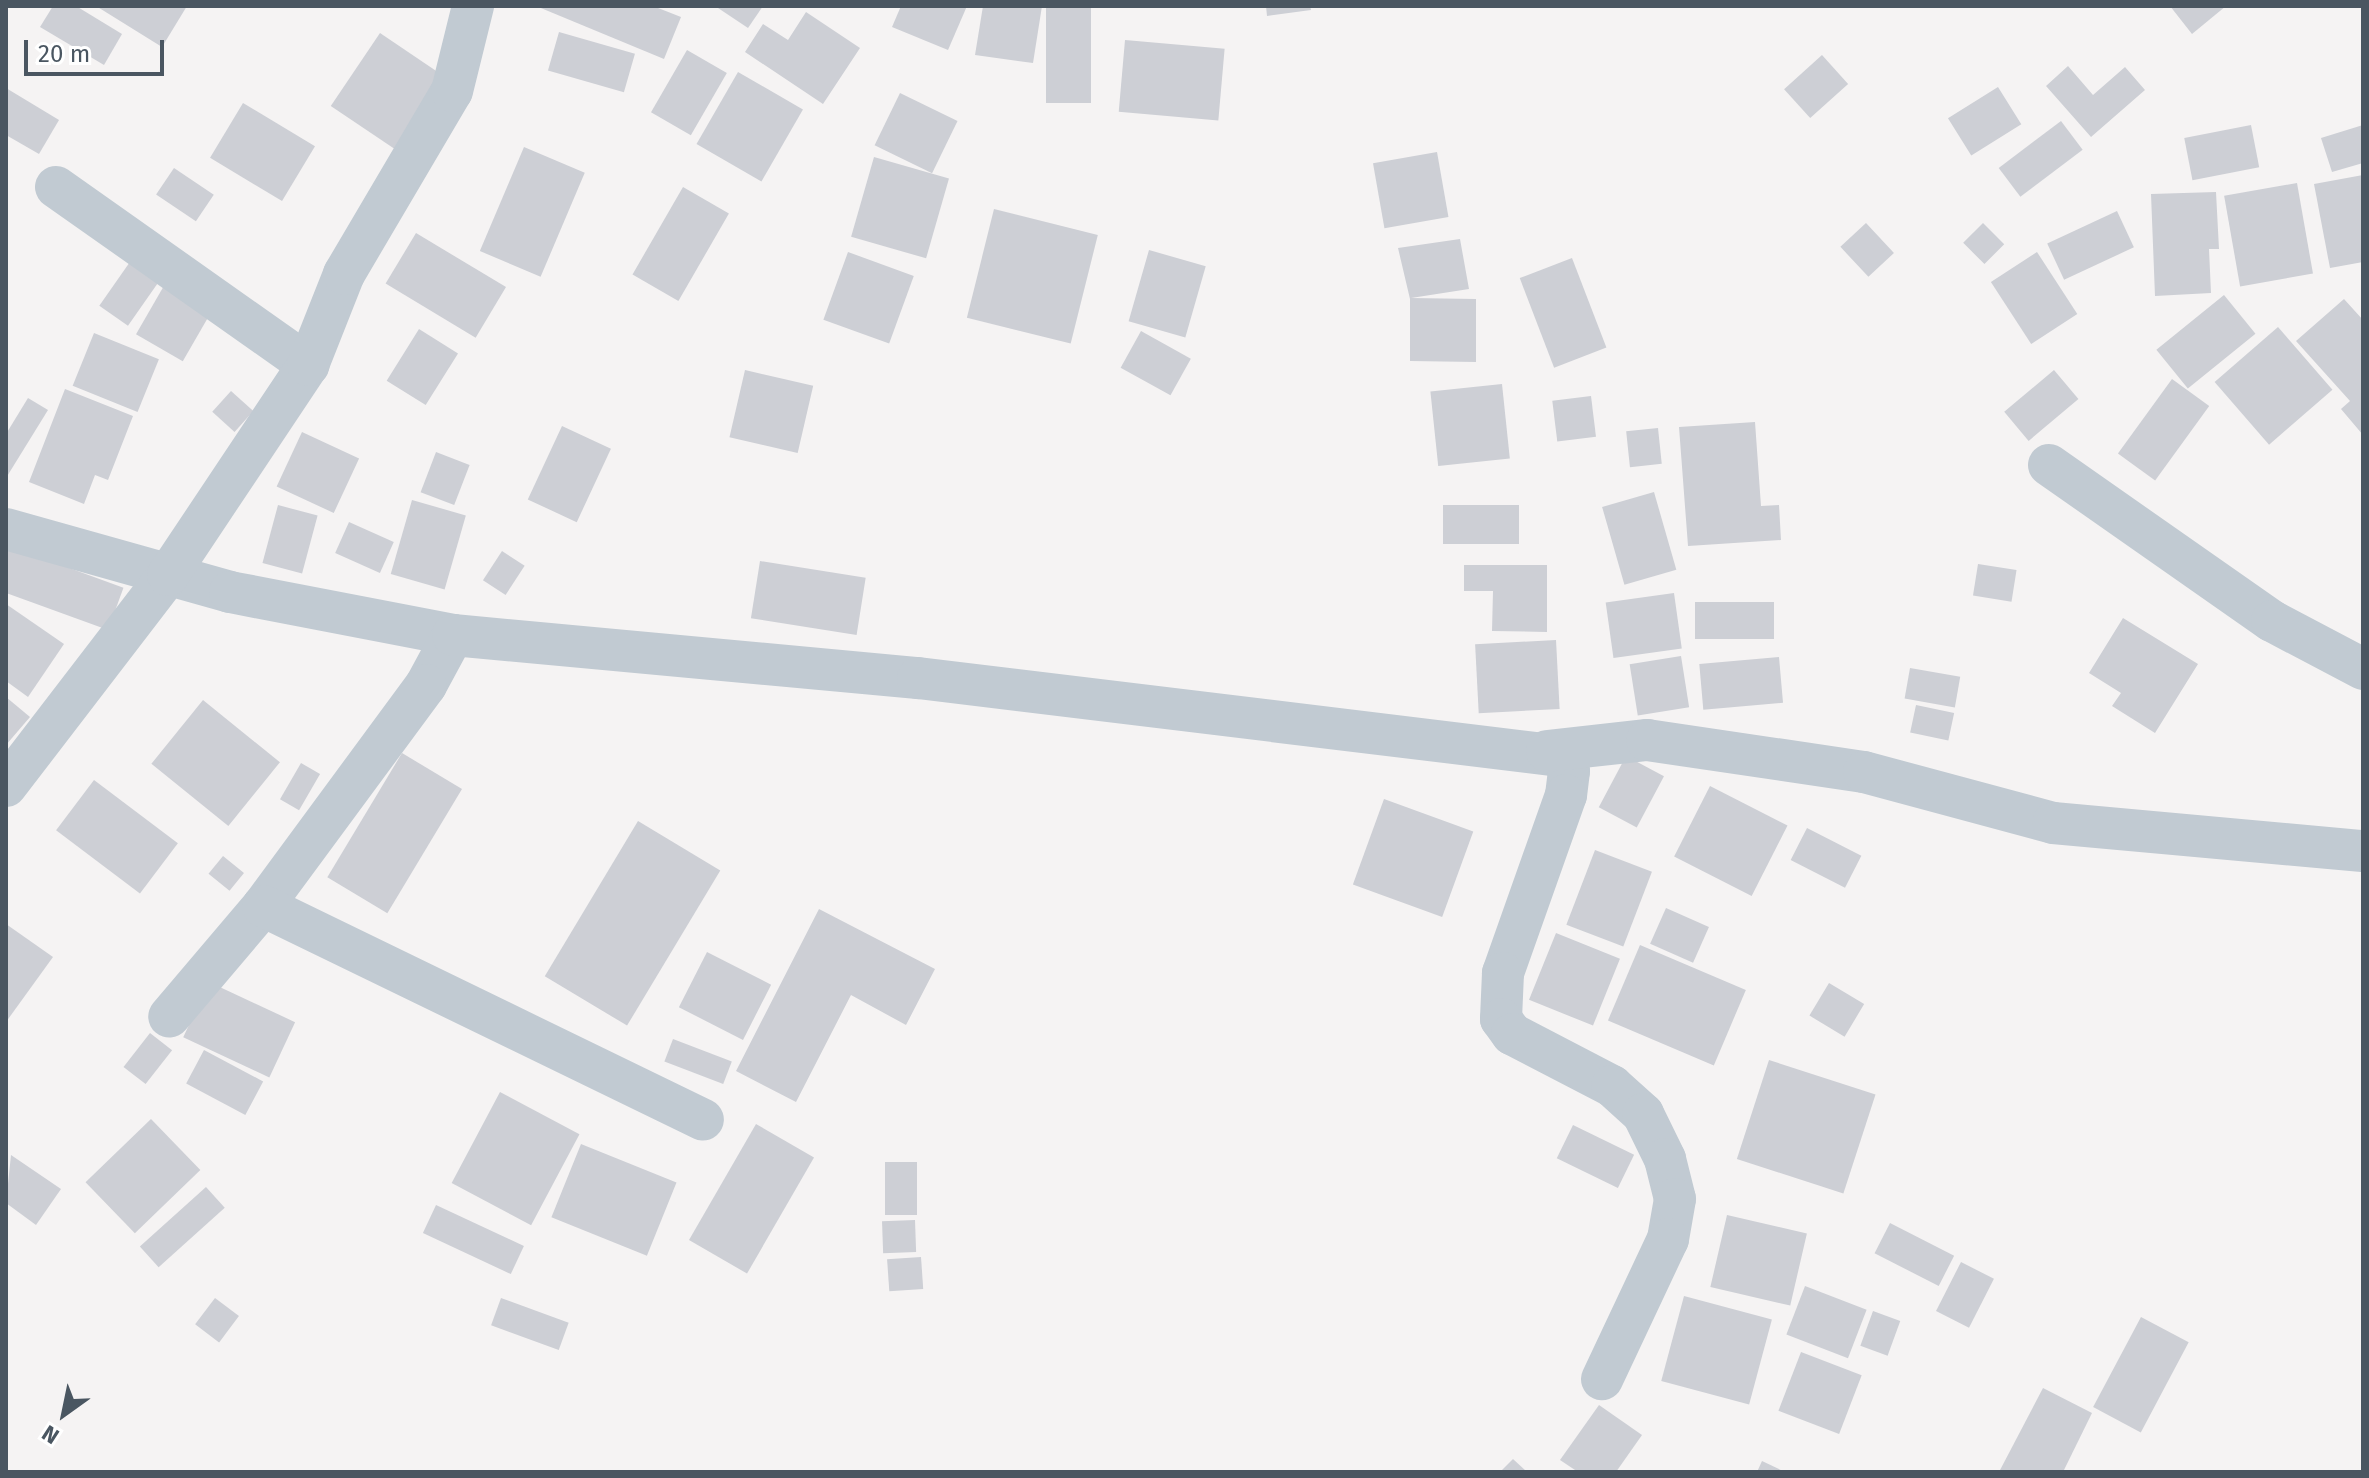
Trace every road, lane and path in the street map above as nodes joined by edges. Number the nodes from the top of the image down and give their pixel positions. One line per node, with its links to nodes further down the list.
1 (473, 6): 3 (street)
2 (56, 187): 3 (street)
3 (308, 365): 6 (street)
4 (2049, 465): 8 (street)
5 (6, 529): 6 (street)
6 (168, 575): 7 (street); 10 (street)
7 (453, 635): 9 (street); 12 (street)
8 (2363, 669)
9 (1547, 751): 11 (street); 15 (street)
10 (6, 786)
11 (2363, 851)
12 (263, 906): 13 (street); 14 (street)
13 (169, 1017)
14 (703, 1120)
15 (1602, 1379)

